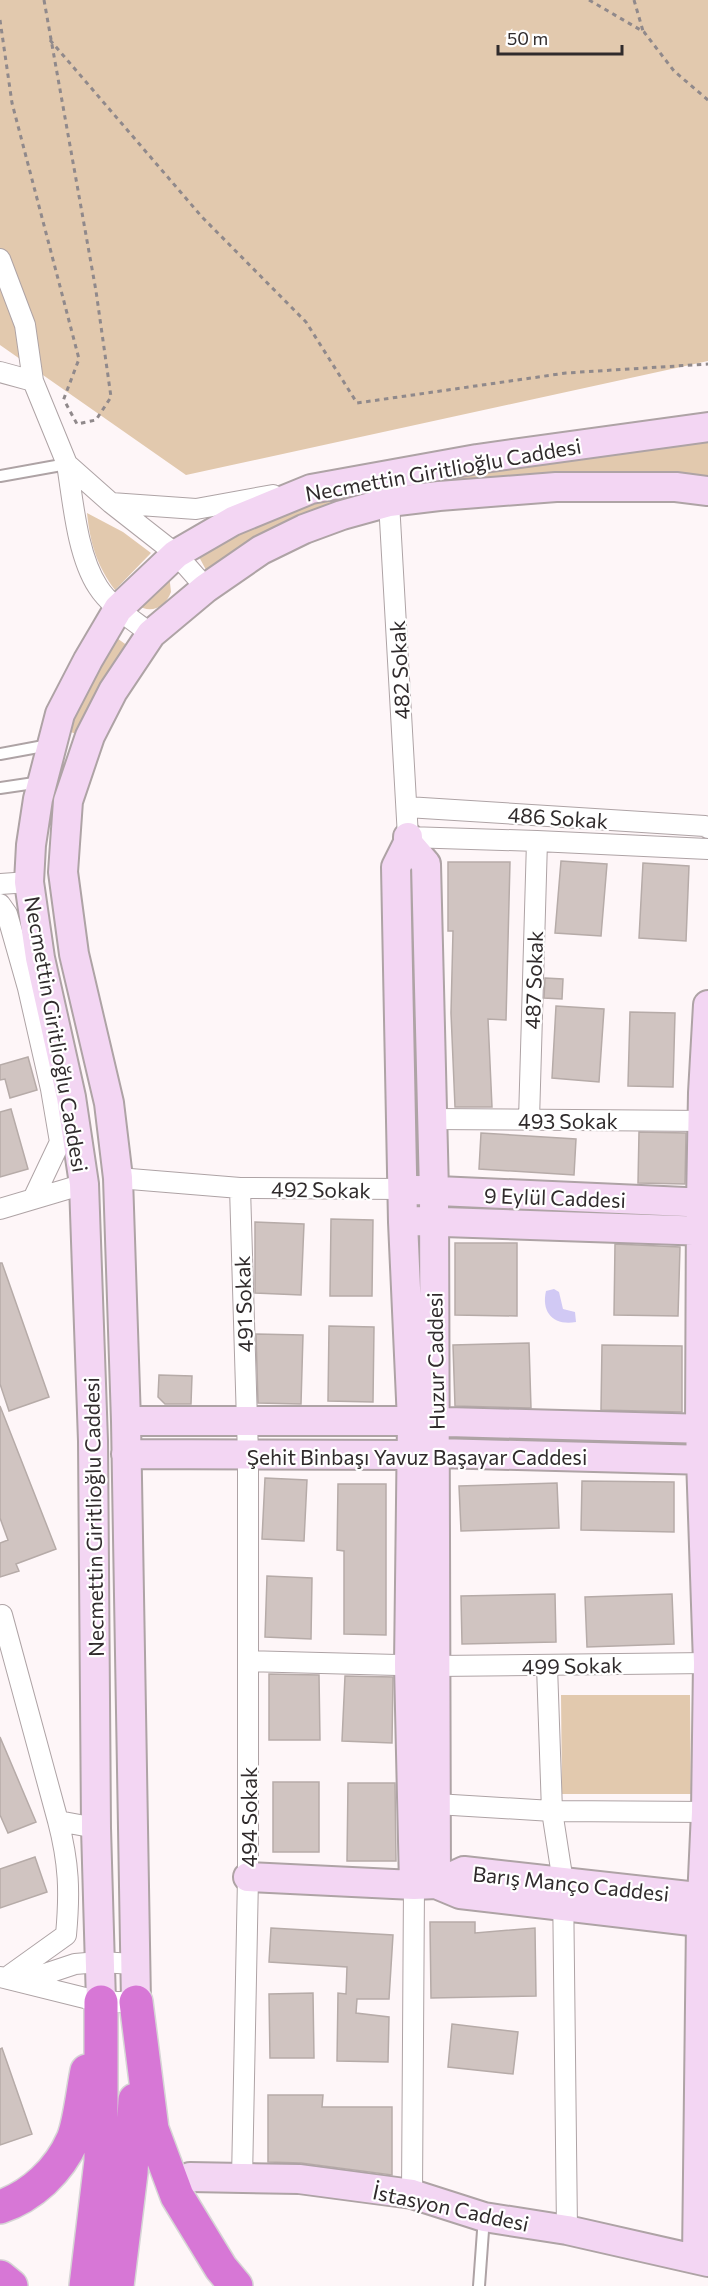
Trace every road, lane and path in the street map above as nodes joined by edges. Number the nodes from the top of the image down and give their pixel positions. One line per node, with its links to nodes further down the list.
1 (44, 0): 6 (path)
2 (589, 0): 5 (path)
3 (634, 0): 5 (path)
4 (0, 20): 12 (path)
5 (644, 32): 7 (path)
6 (50, 40): 9 (path); 12 (path)
7 (708, 100)
8 (0, 259): 11 (street)
9 (708, 364)
10 (0, 372): 11 (street)
11 (33, 381): 13 (street)
12 (64, 400): 13 (path)
13 (44, 410): 17 (street)
14 (708, 416): 16 (street)
15 (708, 427): 16 (street, Necmettin Giritlioğlu Caddesi)
16 (641, 436): 19 (street, Necmettin Giritlioğlu Caddesi)
17 (67, 464): 18 (lane); 22 (street); 25 (street)
18 (0, 476)
19 (311, 489): 22 (street); 23 (street, Necmettin Giritlioğlu Caddesi)
20 (708, 491): 21 (street, Necmettin Giritlioğlu Caddesi)
21 (389, 502): 24 (street, Necmettin Giritlioğlu Caddesi); 31 (street, 482 Sokak)
22 (111, 503): 23 (street)
23 (176, 554): 24 (street); 25 (street, Necmettin Giritlioğlu Caddesi)
24 (206, 588): 26 (street, Necmettin Giritlioğlu Caddesi)
25 (118, 609): 26 (street); 27 (street, Necmettin Giritlioğlu Caddesi)
26 (151, 634): 43 (street, Necmettin Giritlioğlu Caddesi)
27 (52, 745): 28 (lane); 29 (street, Necmettin Giritlioğlu Caddesi)
28 (0, 754)
29 (42, 782): 30 (lane); 36 (street, Necmettin Giritlioğlu Caddesi)
30 (0, 788)
31 (406, 807): 32 (street, 486 Sokak); 33 (street, 482 Sokak)
32 (708, 828)
33 (408, 840): 34 (street, 486 Sokak); 40 (street, Huzur Caddesi); 46 (street, Huzur Caddesi)
34 (537, 840): 35 (street, 486 Sokak); 41 (street, 487 Sokak)
35 (708, 849)
36 (29, 882): 37 (street); 44 (street, Necmettin Giritlioğlu Caddesi)
37 (0, 884)
38 (0, 904): 48 (street)
39 (708, 1005): 42 (street)
40 (432, 1119): 41 (street, 493 Sokak); 47 (street, Huzur Caddesi)
41 (529, 1120): 42 (street, 493 Sokak)
42 (706, 1121): 49 (street)
43 (118, 1178): 45 (street, 492 Sokak); 55 (street, Necmettin Giritlioğlu Caddesi)
44 (84, 1184): 48 (street); 71 (street, Necmettin Giritlioğlu Caddesi)
45 (240, 1188): 46 (street, 492 Sokak); 54 (street, 491 Sokak)
46 (402, 1190): 47 (street, 9 Eylül Caddesi); 52 (street, Huzur Caddesi)
47 (434, 1192): 49 (street, 9 Eylül Caddesi); 51 (street, Huzur Caddesi)
48 (33, 1199): 50 (street)
49 (704, 1203): 53 (street)
50 (0, 1209)
51 (434, 1220): 52 (street, 9 Eylül Caddesi); 53 (street, 9 Eylül Caddesi); 56 (street, Huzur Caddesi)
52 (403, 1222): 56 (street, Huzur Caddesi)
53 (705, 1231): 57 (street)
54 (246, 1420): 55 (street, Şehit Binbaşı Yavuz Başayar Caddesi); 56 (street, Şehit Binbaşı Yavuz Başayar Caddesi); 60 (street, 491 Sokak)
55 (126, 1421): 58 (street, Necmettin Giritlioğlu Caddesi)
56 (424, 1422): 57 (street, Şehit Binbaşı Yavuz Başayar Caddesi); 59 (street, Huzur Caddesi)
57 (704, 1429): 61 (street)
58 (126, 1454): 60 (street, Şehit Binbaşı Yavuz Başayar Caddesi); 77 (street, Necmettin Giritlioğlu Caddesi)
59 (424, 1454): 60 (street, Şehit Binbaşı Yavuz Başayar Caddesi); 61 (street, Şehit Binbaşı Yavuz Başayar Caddesi); 65 (street, Huzur Caddesi)
60 (248, 1455): 63 (street, 494 Sokak)
61 (705, 1460): 64 (street)
62 (2, 1615): 70 (street)
63 (249, 1661): 65 (street, 499 Sokak); 72 (street, 494 Sokak)
64 (708, 1663): 66 (street, 499 Sokak); 69 (street)
65 (422, 1665): 66 (street, 499 Sokak); 67 (street, Huzur Caddesi); 73 (street, Huzur Caddesi)
66 (547, 1666): 68 (street)
67 (436, 1804): 68 (street); 73 (street, Huzur Caddesi)
68 (552, 1811): 69 (street); 74 (street)
69 (707, 1812): 75 (street)
70 (58, 1821): 71 (street); 78 (street)
71 (96, 1828): 76 (street, Necmettin Giritlioğlu Caddesi)
72 (248, 1877): 73 (street, Barış Manço Caddesi); 82 (street, 494 Sokak)
73 (425, 1885): 74 (street, Barış Manço Caddesi); 83 (street)
74 (564, 1895): 75 (street, Barış Manço Caddesi); 86 (street)
75 (705, 1910): 87 (street)
76 (99, 1962): 77 (street); 78 (street); 79 (street, Necmettin Giritlioğlu Caddesi)
77 (135, 1964): 80 (street, Necmettin Giritlioğlu Caddesi)
78 (3, 1978): 79 (street)
79 (100, 2002): 80 (street); 84 (highway); 90 (highway)
80 (136, 2002): 91 (highway); 92 (highway)
81 (190, 2177): 82 (street, İstasyon Caddesi)
82 (242, 2179): 83 (street, İstasyon Caddesi)
83 (412, 2194): 85 (street, İstasyon Caddesi)
84 (0, 2207)
85 (484, 2217): 86 (street, İstasyon Caddesi); 93 (lane)
86 (567, 2230): 87 (street, İstasyon Caddesi)
87 (703, 2261)
88 (0, 2277): 89 (highway)
89 (11, 2286)
90 (86, 2286)
91 (117, 2286)
92 (236, 2286)
93 (479, 2286)

